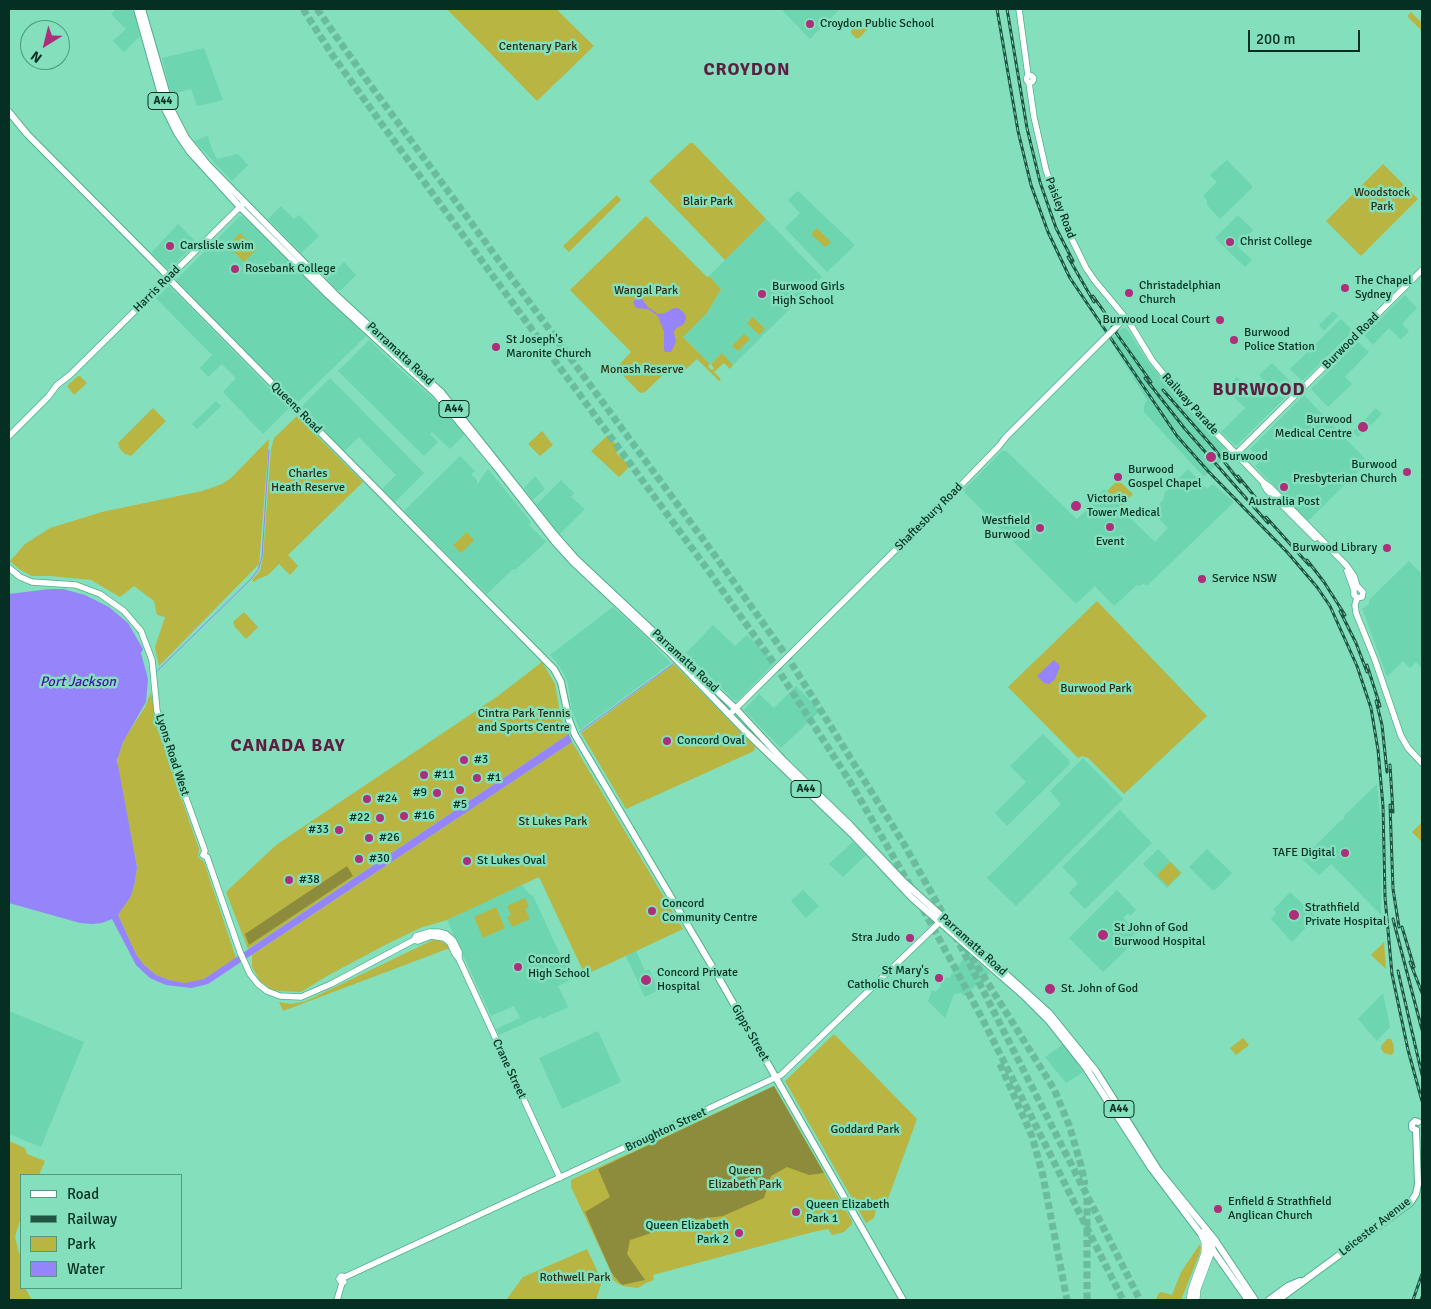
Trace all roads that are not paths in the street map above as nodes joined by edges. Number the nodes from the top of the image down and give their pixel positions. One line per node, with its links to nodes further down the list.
1 (137, 9): 5 (main road, Parramatta Road / A44)
2 (142, 9): 5 (main road, Parramatta Road / A44)
3 (1019, 9): 8 (main road, Paisley Road)
4 (9, 112): 7 (main road, Queens Road)
5 (242, 205): 7 (main road, Harris Road); 12 (main road, Parramatta Road / A44)
6 (1422, 270): 10 (main road, Burwood Road)
7 (168, 278): 9 (main road, Harris Road); 14 (main road, Queens Road)
8 (1124, 320): 10 (main road, Railway Parade); 13 (main road, Shaftesbury Road, bridge)
9 (9, 436)
10 (1236, 454): 16 (main road, Railway Parade)
11 (9, 568): 18 (main road, Lyons Road West)
12 (698, 677): 13 (main road, Parramatta Road / A44); 15 (main road, Parramatta Road / A44)
13 (736, 708): 15 (main road, Shaftesbury Road); 17 (main road, Parramatta Road / A44)
14 (567, 713): 19 (main road, Gipps Street)
15 (730, 714): 17 (main road, Parramatta Road / A44)
16 (1422, 764)
17 (942, 921): 19 (main road, Broughton Street); 22 (main road, Parramatta Road / A44)
18 (245, 964): 21 (main road, Crane Street)
19 (776, 1078): 21 (main road, Broughton Street); 26 (main road, Gipps Street)
20 (1420, 1125): 24 (main road, Leicester Avenue)
21 (560, 1178): 25 (main road, Broughton Street)
22 (1204, 1233): 23 (highway); 27 (highway); 30 (main road, Parramatta Road / A44)
23 (1212, 1248): 28 (highway); 29 (main road)
24 (1305, 1279): 31 (main road, Leicester Avenue); 32 (main road, Leicester Avenue)
25 (337, 1300)
26 (903, 1300)
27 (1190, 1300)
28 (1196, 1300)
29 (1248, 1300)
30 (1255, 1300)
31 (1269, 1300)
32 (1278, 1300)

